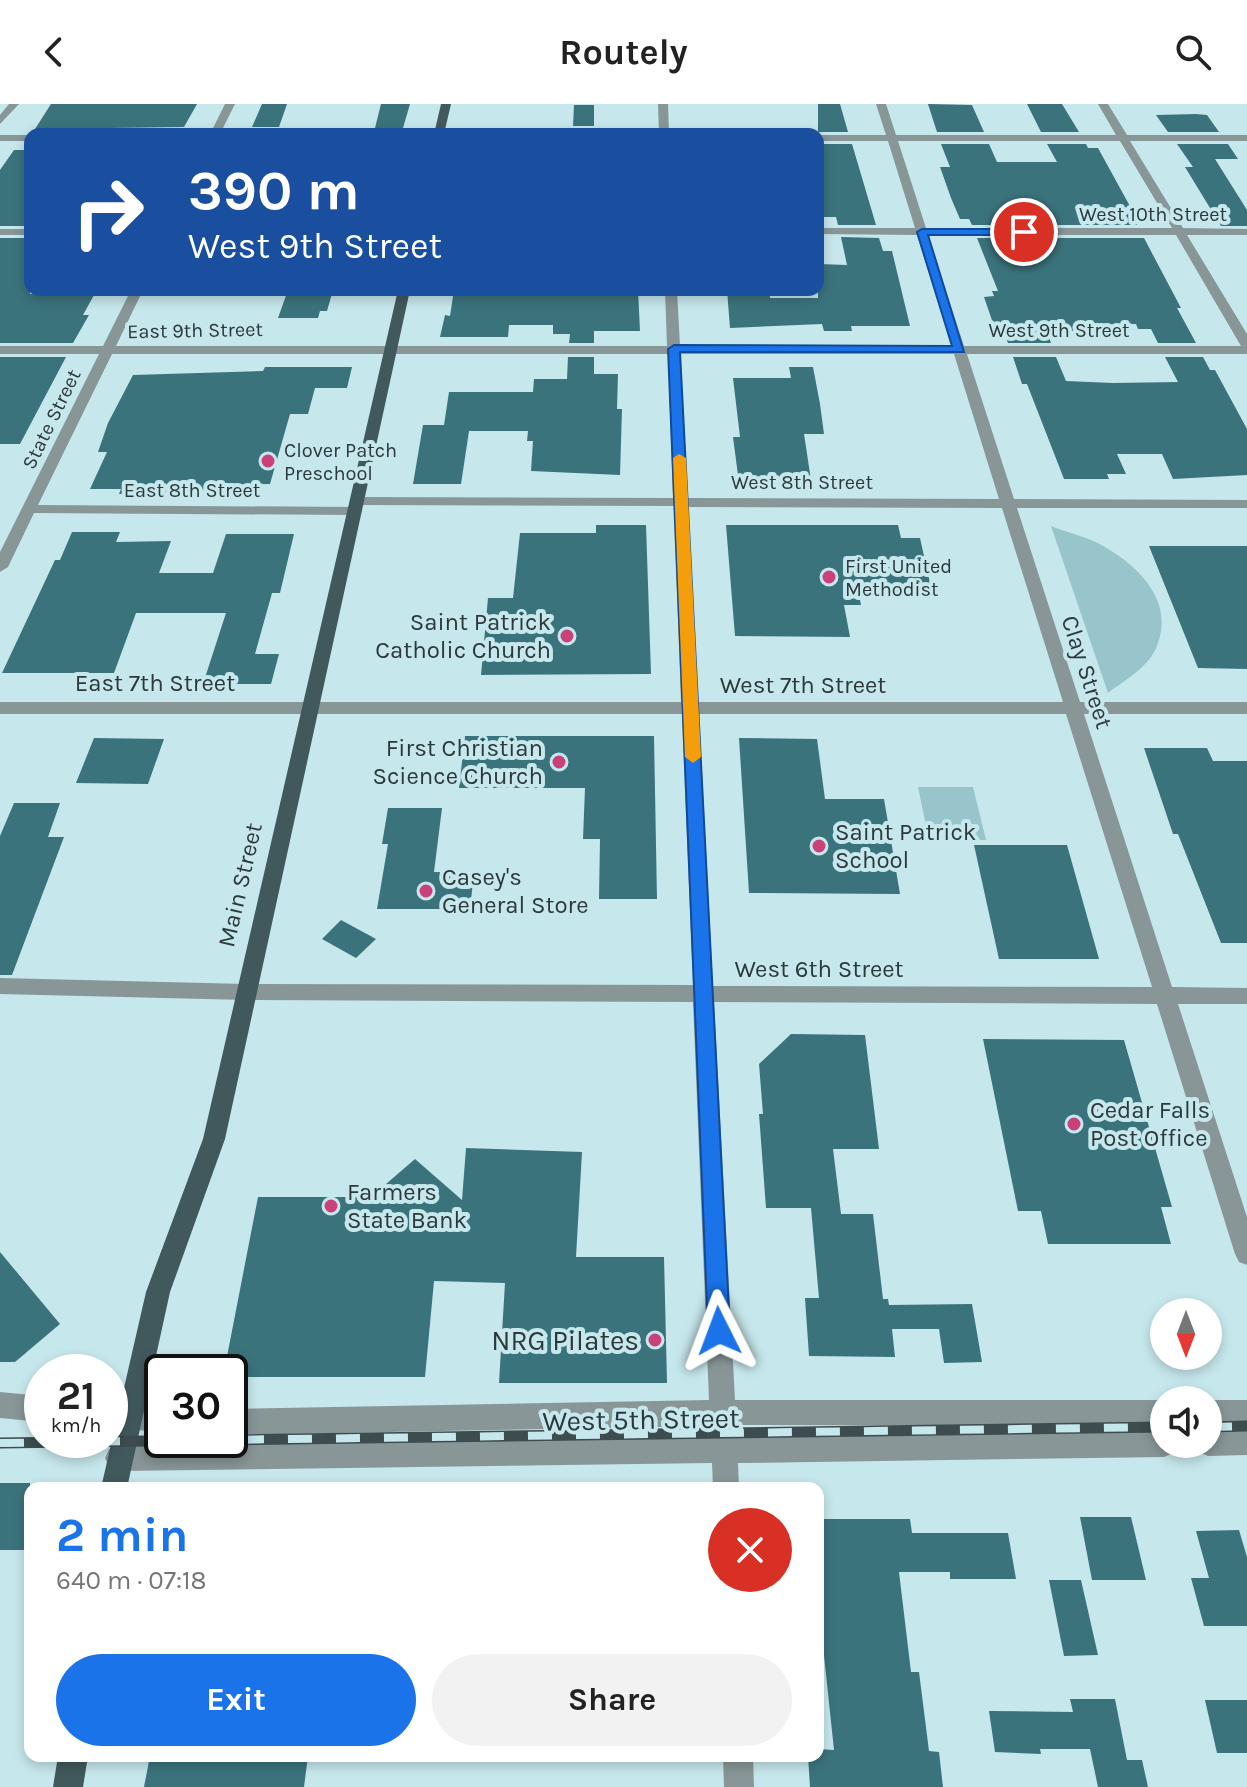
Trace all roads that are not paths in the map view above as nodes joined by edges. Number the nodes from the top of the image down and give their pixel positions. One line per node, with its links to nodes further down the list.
1 (14, 104): 7 (street)
2 (230, 104): 8 (street)
3 (446, 104): 9 (main road)
4 (663, 104): 10 (street)
5 (881, 104): 14 (street, Clay Street)
6 (1103, 104): 15 (street)
7 (0, 121)
8 (218, 128)
9 (440, 128)
10 (664, 128)
11 (0, 138): 12 (street)
12 (24, 138)
13 (824, 138): 14 (street)
14 (892, 138): 15 (street); 20 (street, Clay Street)
15 (1124, 138): 16 (street); 21 (street)
16 (1247, 138)
17 (824, 231): 20 (street, West 10th Street)
18 (0, 232): 19 (street)
19 (24, 232)
20 (922, 232): 21 (street, West 10th Street); 31 (street, Clay Street)
21 (1180, 232): 22 (street, West 10th Street); 27 (street)
22 (1247, 232)
23 (134, 296): 30 (street, State Street)
24 (403, 296): 26 (main road, Main Street)
25 (671, 296): 28 (street)
26 (391, 348): 28 (street, West 9th Street); 30 (street, East 9th Street); 35 (main road, Main Street)
27 (1247, 348): 31 (street, West 9th Street)
28 (674, 349): 31 (street, West 9th Street); 32 (street)
29 (0, 350): 30 (street, East 9th Street)
30 (107, 350): 36 (street, State Street)
31 (959, 350): 33 (street, Clay Street)
32 (681, 502): 33 (street, West 8th Street); 35 (street, West 8th Street); 42 (street)
33 (1008, 503): 34 (street, West 8th Street); 40 (street, Clay Street)
34 (1247, 504)
35 (356, 506): 36 (street, East 8th Street); 38 (main road, Main Street)
36 (29, 509): 37 (street, State Street)
37 (0, 567)
38 (310, 707): 39 (street, East 7th Street); 42 (street, West 7th Street); 44 (main road, Main Street)
39 (0, 708)
40 (1073, 708): 41 (street, West 7th Street); 42 (street, West 7th Street); 46 (street, Clay Street)
41 (1247, 708)
42 (691, 709): 45 (street)
43 (0, 986): 44 (street, West 6th Street)
44 (246, 992): 45 (street, West 6th Street); 49 (main road, Main Street)
45 (703, 994): 46 (street, West 6th Street); 52 (street)
46 (1164, 996): 47 (street, West 6th Street); 48 (street, Clay Street)
47 (1247, 996)
48 (1247, 1254)
49 (128, 1390)
50 (0, 1405): 51 (street)
51 (24, 1407)
52 (722, 1413): 53 (street, West 5th Street); 56 (street, West 5th Street); 60 (street)
53 (1150, 1413)
54 (1222, 1413): 55 (street)
55 (1247, 1413)
56 (248, 1422)
57 (1247, 1442): 58 (street)
58 (1222, 1443)
59 (1150, 1444): 60 (street, West 5th Street)
60 (725, 1450): 62 (street, West 5th Street); 64 (street)
61 (118, 1458): 63 (main road, Main Street)
62 (128, 1458)
63 (115, 1482)
64 (726, 1482)
65 (72, 1762): 67 (main road)
66 (738, 1762): 68 (street)
67 (68, 1787)
68 (739, 1787)

